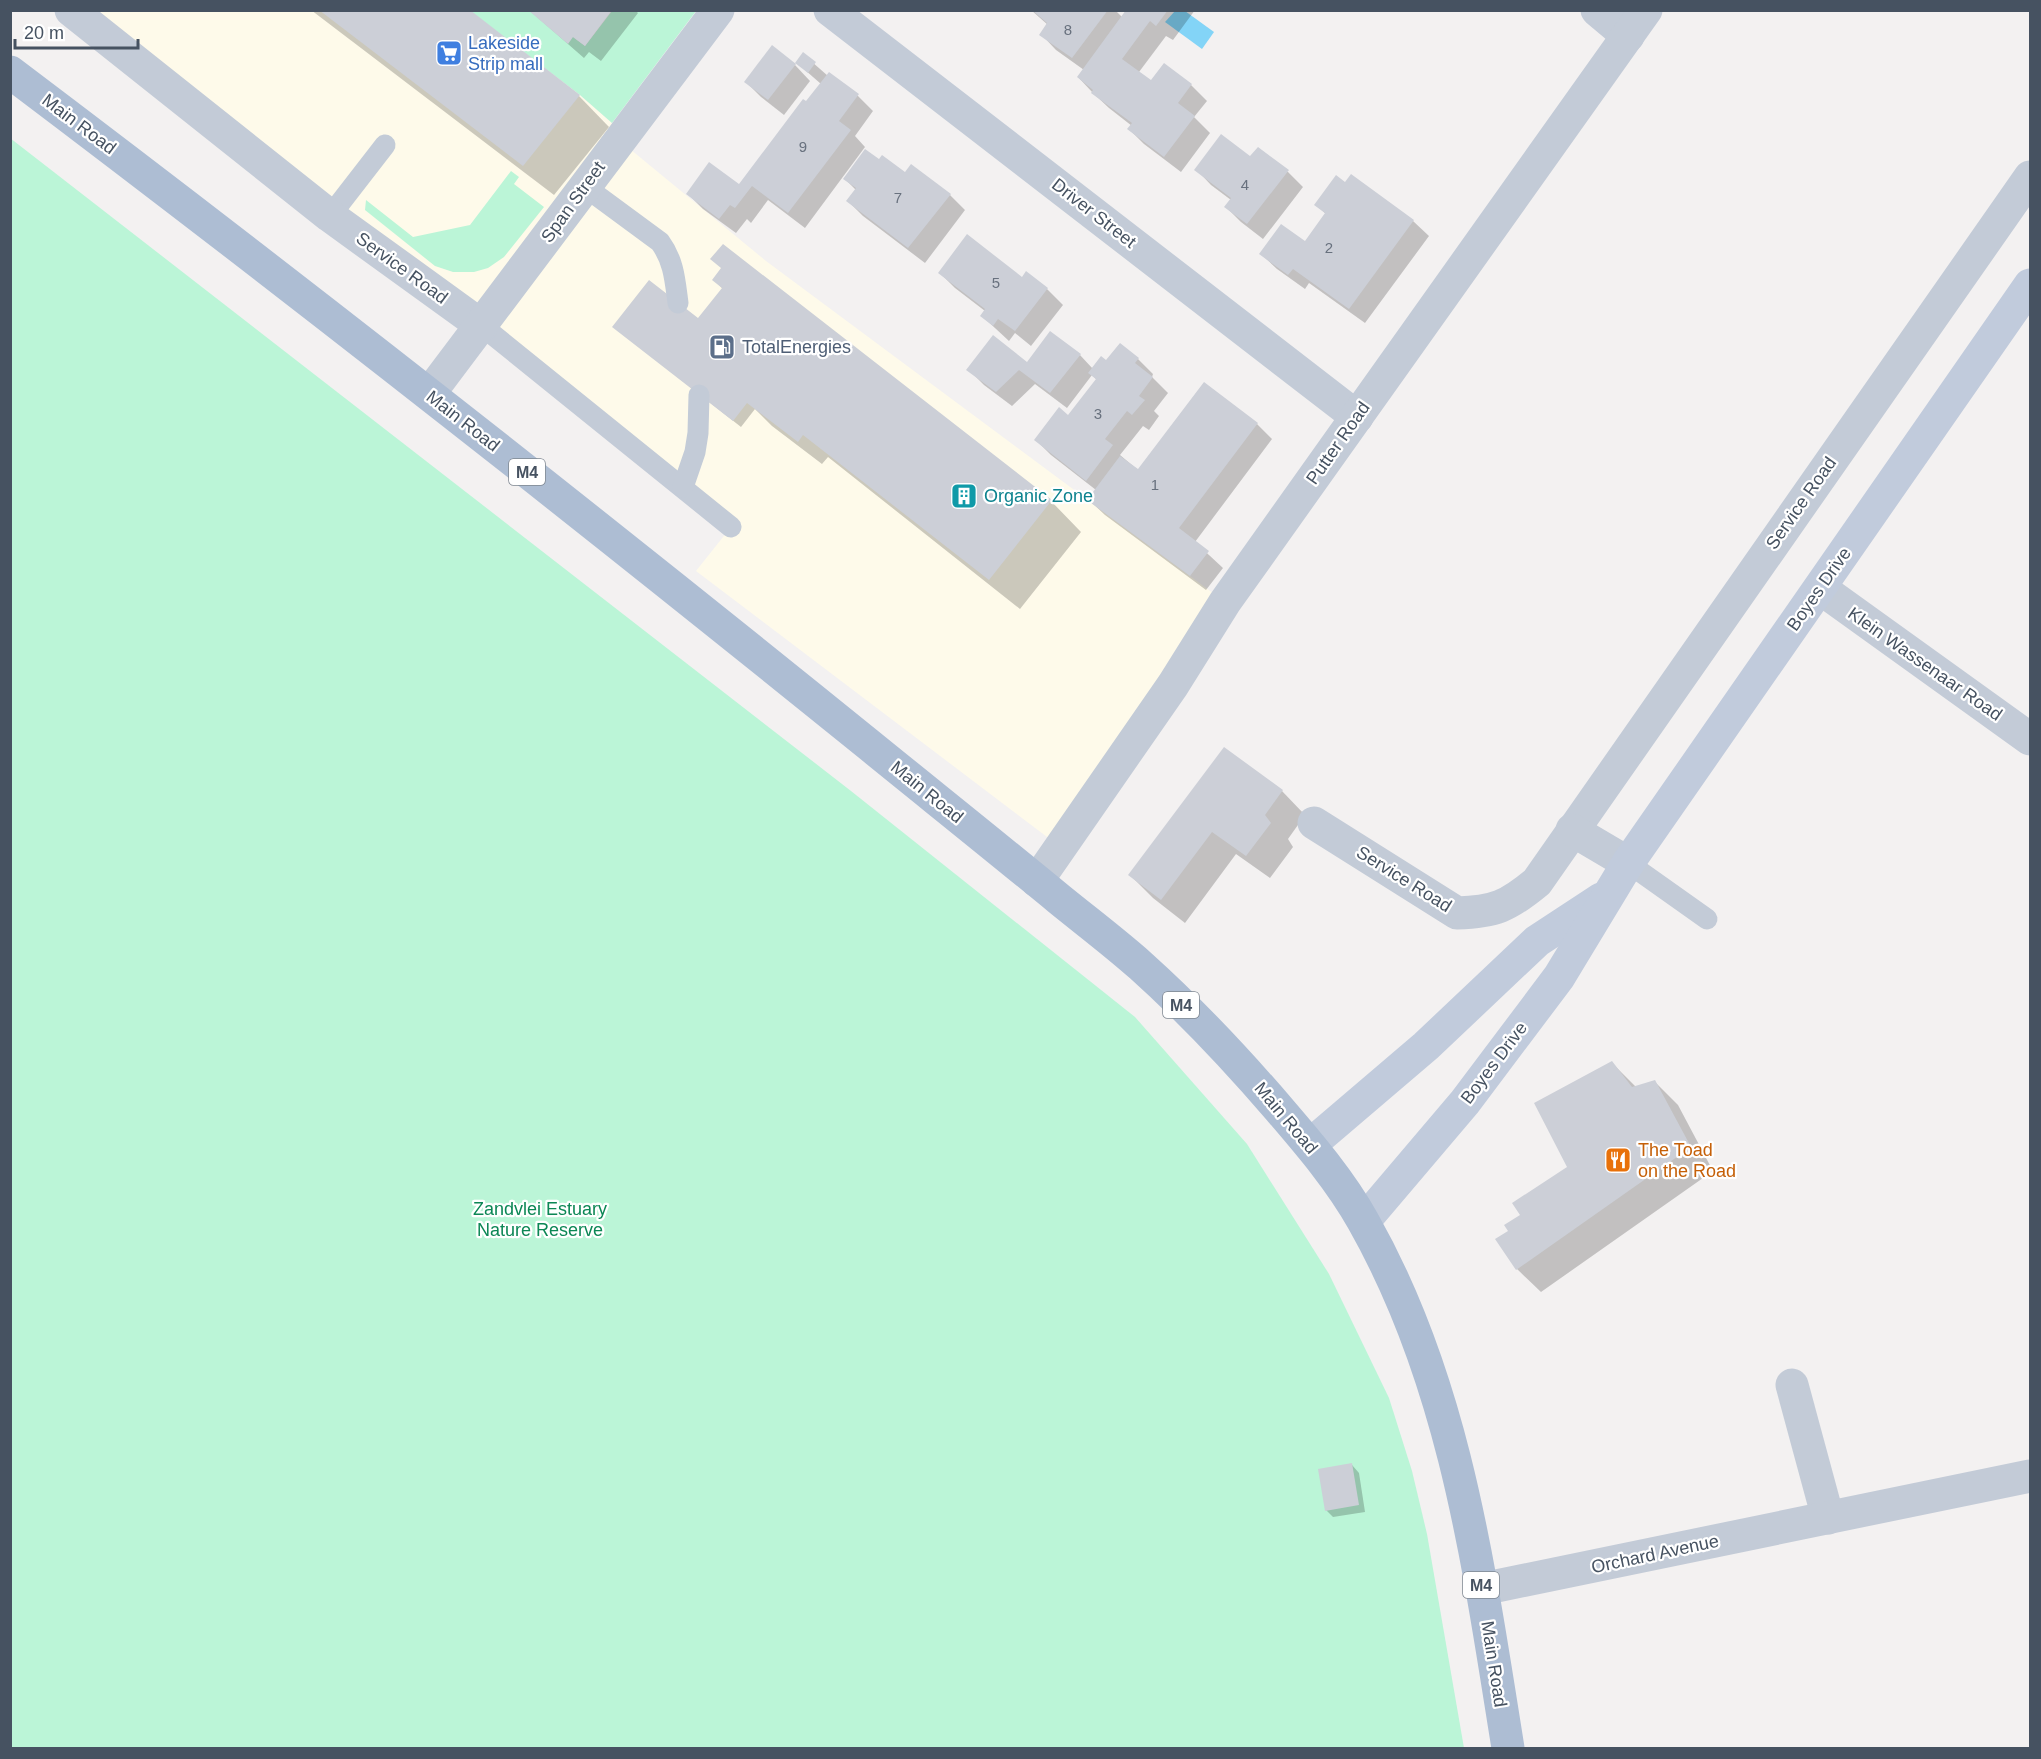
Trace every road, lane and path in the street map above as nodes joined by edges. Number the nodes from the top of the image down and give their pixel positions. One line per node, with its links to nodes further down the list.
1 (71, 10): 10 (street, Service Road)
2 (718, 10): 9 (street, Span Street)
3 (830, 10): 16 (street, Driver Street)
4 (1597, 10): 5 (street)
5 (1637, 23): 16 (street, Putter Road)
6 (10, 72): 14 (main road, Main Road / M4)
7 (384, 145): 10 (lane)
8 (2031, 177): 22 (street, Service Road)
9 (584, 186): 12 (lane); 13 (street, Span Street)
10 (330, 216): 13 (street, Service Road)
11 (2031, 285): 19 (main road, Boyes Drive)
12 (678, 303)
13 (482, 326): 14 (street, Span Street); 17 (lane, Service Road)
14 (429, 394): 24 (main road, Main Road / M4)
15 (699, 395): 17 (lane)
16 (1357, 417): 24 (street, Putter Road)
17 (683, 487): 18 (lane, Service Road)
18 (731, 527)
19 (1820, 588): 20 (street, Klein Wassenaar Road); 23 (main road, Boyes Drive)
20 (2031, 739)
21 (1314, 823): 22 (street, Service Road)
22 (1572, 830): 23 (street)
23 (1628, 863): 25 (main road, Boyes Drive); 26 (lane)
24 (1037, 881): 27 (main road, Main Road / M4)
25 (1608, 894): 27 (main road, Boyes Drive); 28 (main road, Boyes Drive)
26 (1707, 919)
27 (1310, 1146): 28 (main road, Main Road / M4)
28 (1364, 1221): 32 (main road, Main Road / M4)
29 (1792, 1385): 31 (street)
30 (2031, 1476): 31 (street, Orchard Avenue)
31 (1828, 1518): 32 (street, Orchard Avenue)
32 (1482, 1589): 33 (main road, Main Road / M4)
33 (1508, 1749)

